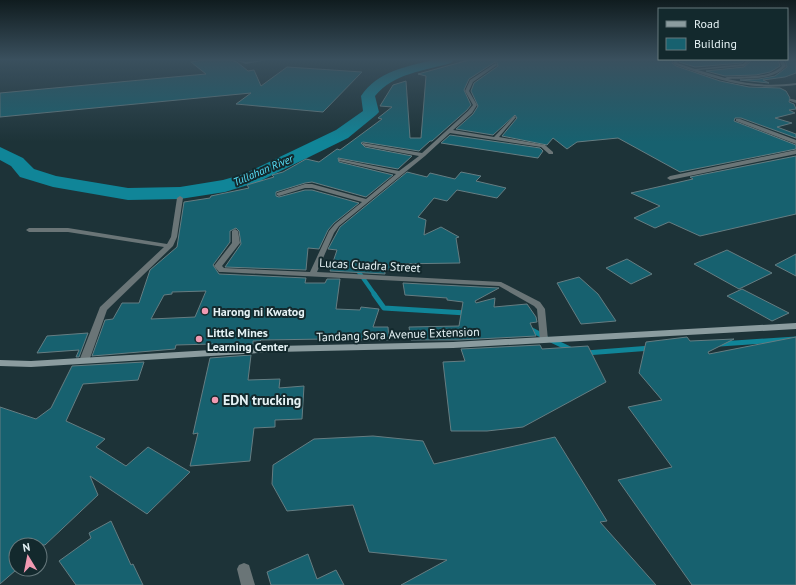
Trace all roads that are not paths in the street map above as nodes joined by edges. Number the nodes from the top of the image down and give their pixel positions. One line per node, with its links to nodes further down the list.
1 (469, 87): 4 (street, Lucas Cuadra Street)
2 (514, 117): 5 (street)
3 (738, 120): 6 (street)
4 (449, 131): 5 (street); 10 (street, Lucas Cuadra Street)
5 (495, 138): 9 (street)
6 (796, 142)
7 (365, 144): 10 (street)
8 (796, 152): 13 (street)
9 (551, 153)
10 (422, 155): 12 (street, Lucas Cuadra Street)
11 (341, 160): 12 (street)
12 (399, 174): 16 (street, Lucas Cuadra Street)
13 (670, 178)
14 (279, 194): 16 (street)
15 (180, 198): 19 (street)
16 (367, 201): 20 (street, Lucas Cuadra Street)
17 (29, 230): 19 (street)
18 (235, 231): 20 (street)
19 (169, 246): 23 (street)
20 (313, 274): 22 (street, Lucas Cuadra Street)
21 (796, 326): 22 (main road, Tandang Sora Avenue Extension)
22 (544, 340): 23 (main road, Tandang Sora Avenue Extension)
23 (84, 361): 24 (main road, Tandang Sora Avenue Extension)
24 (0, 363)
25 (244, 569): 26 (street)
26 (248, 585)

